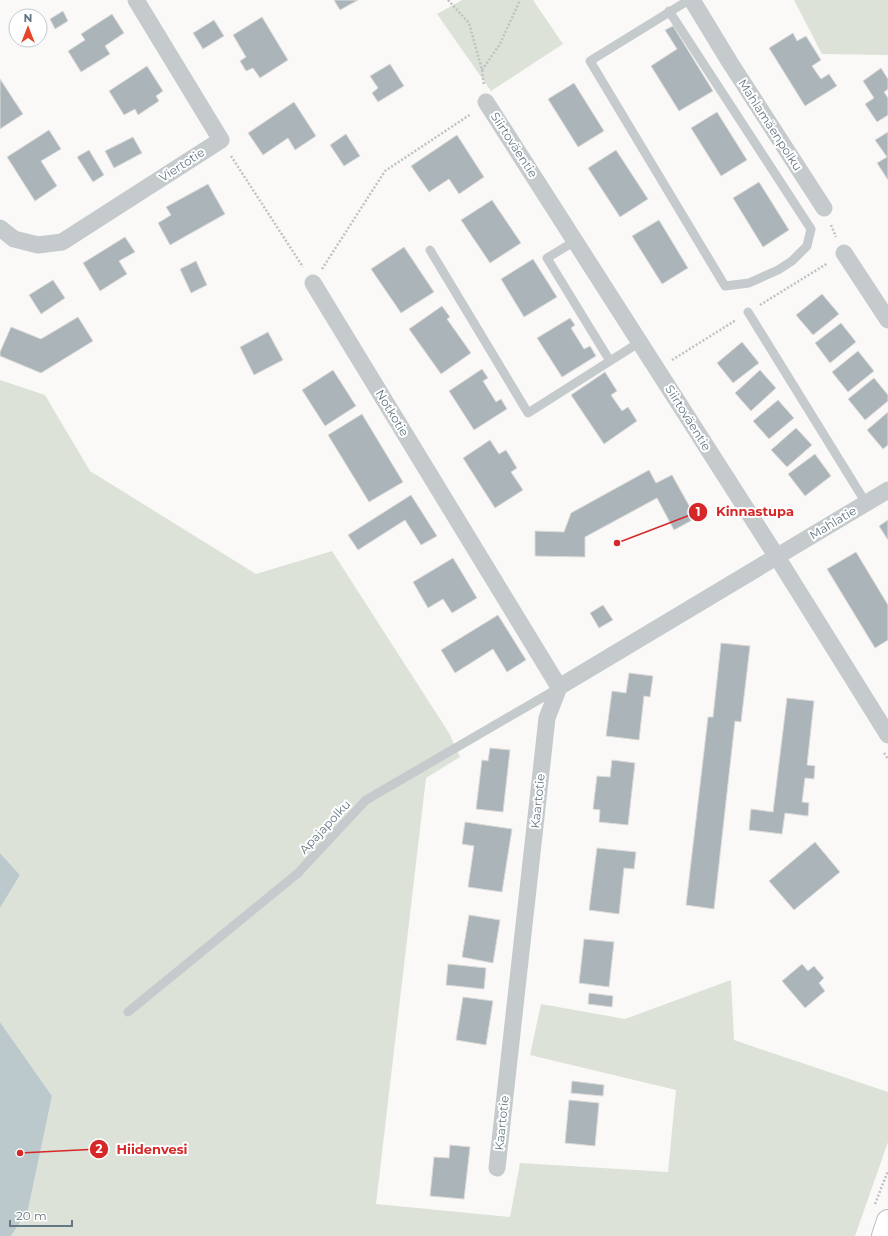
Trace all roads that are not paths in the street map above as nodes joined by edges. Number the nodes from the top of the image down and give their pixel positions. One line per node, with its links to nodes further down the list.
1 (136, 0): 6 (street, Viertotie)
2 (690, 0): 3 (lane); 5 (street, Mahlamäenpolku)
3 (669, 11): 3 (lane)
4 (486, 102): 7 (street, Siirtoväentie)
5 (824, 208)
6 (0, 228)
7 (576, 241): 13 (street, Siirtoväentie); 14 (lane)
8 (430, 250): 14 (lane)
9 (844, 253): 12 (street)
10 (313, 283): 18 (street, Notkotie)
11 (748, 312): 16 (lane)
12 (888, 320)
13 (640, 342): 14 (lane); 17 (street, Siirtoväentie)
14 (610, 361)
15 (888, 490): 16 (street, Mahlatie)
16 (866, 503): 17 (street, Mahlatie)
17 (777, 557): 18 (street); 19 (street, Siirtoväentie)
18 (559, 688): 20 (lane, Apajapolku); 21 (street, Kaartotie)
19 (888, 735)
20 (128, 1012)
21 (497, 1168)
22 (888, 1221): 23 (street)
23 (883, 1236)

